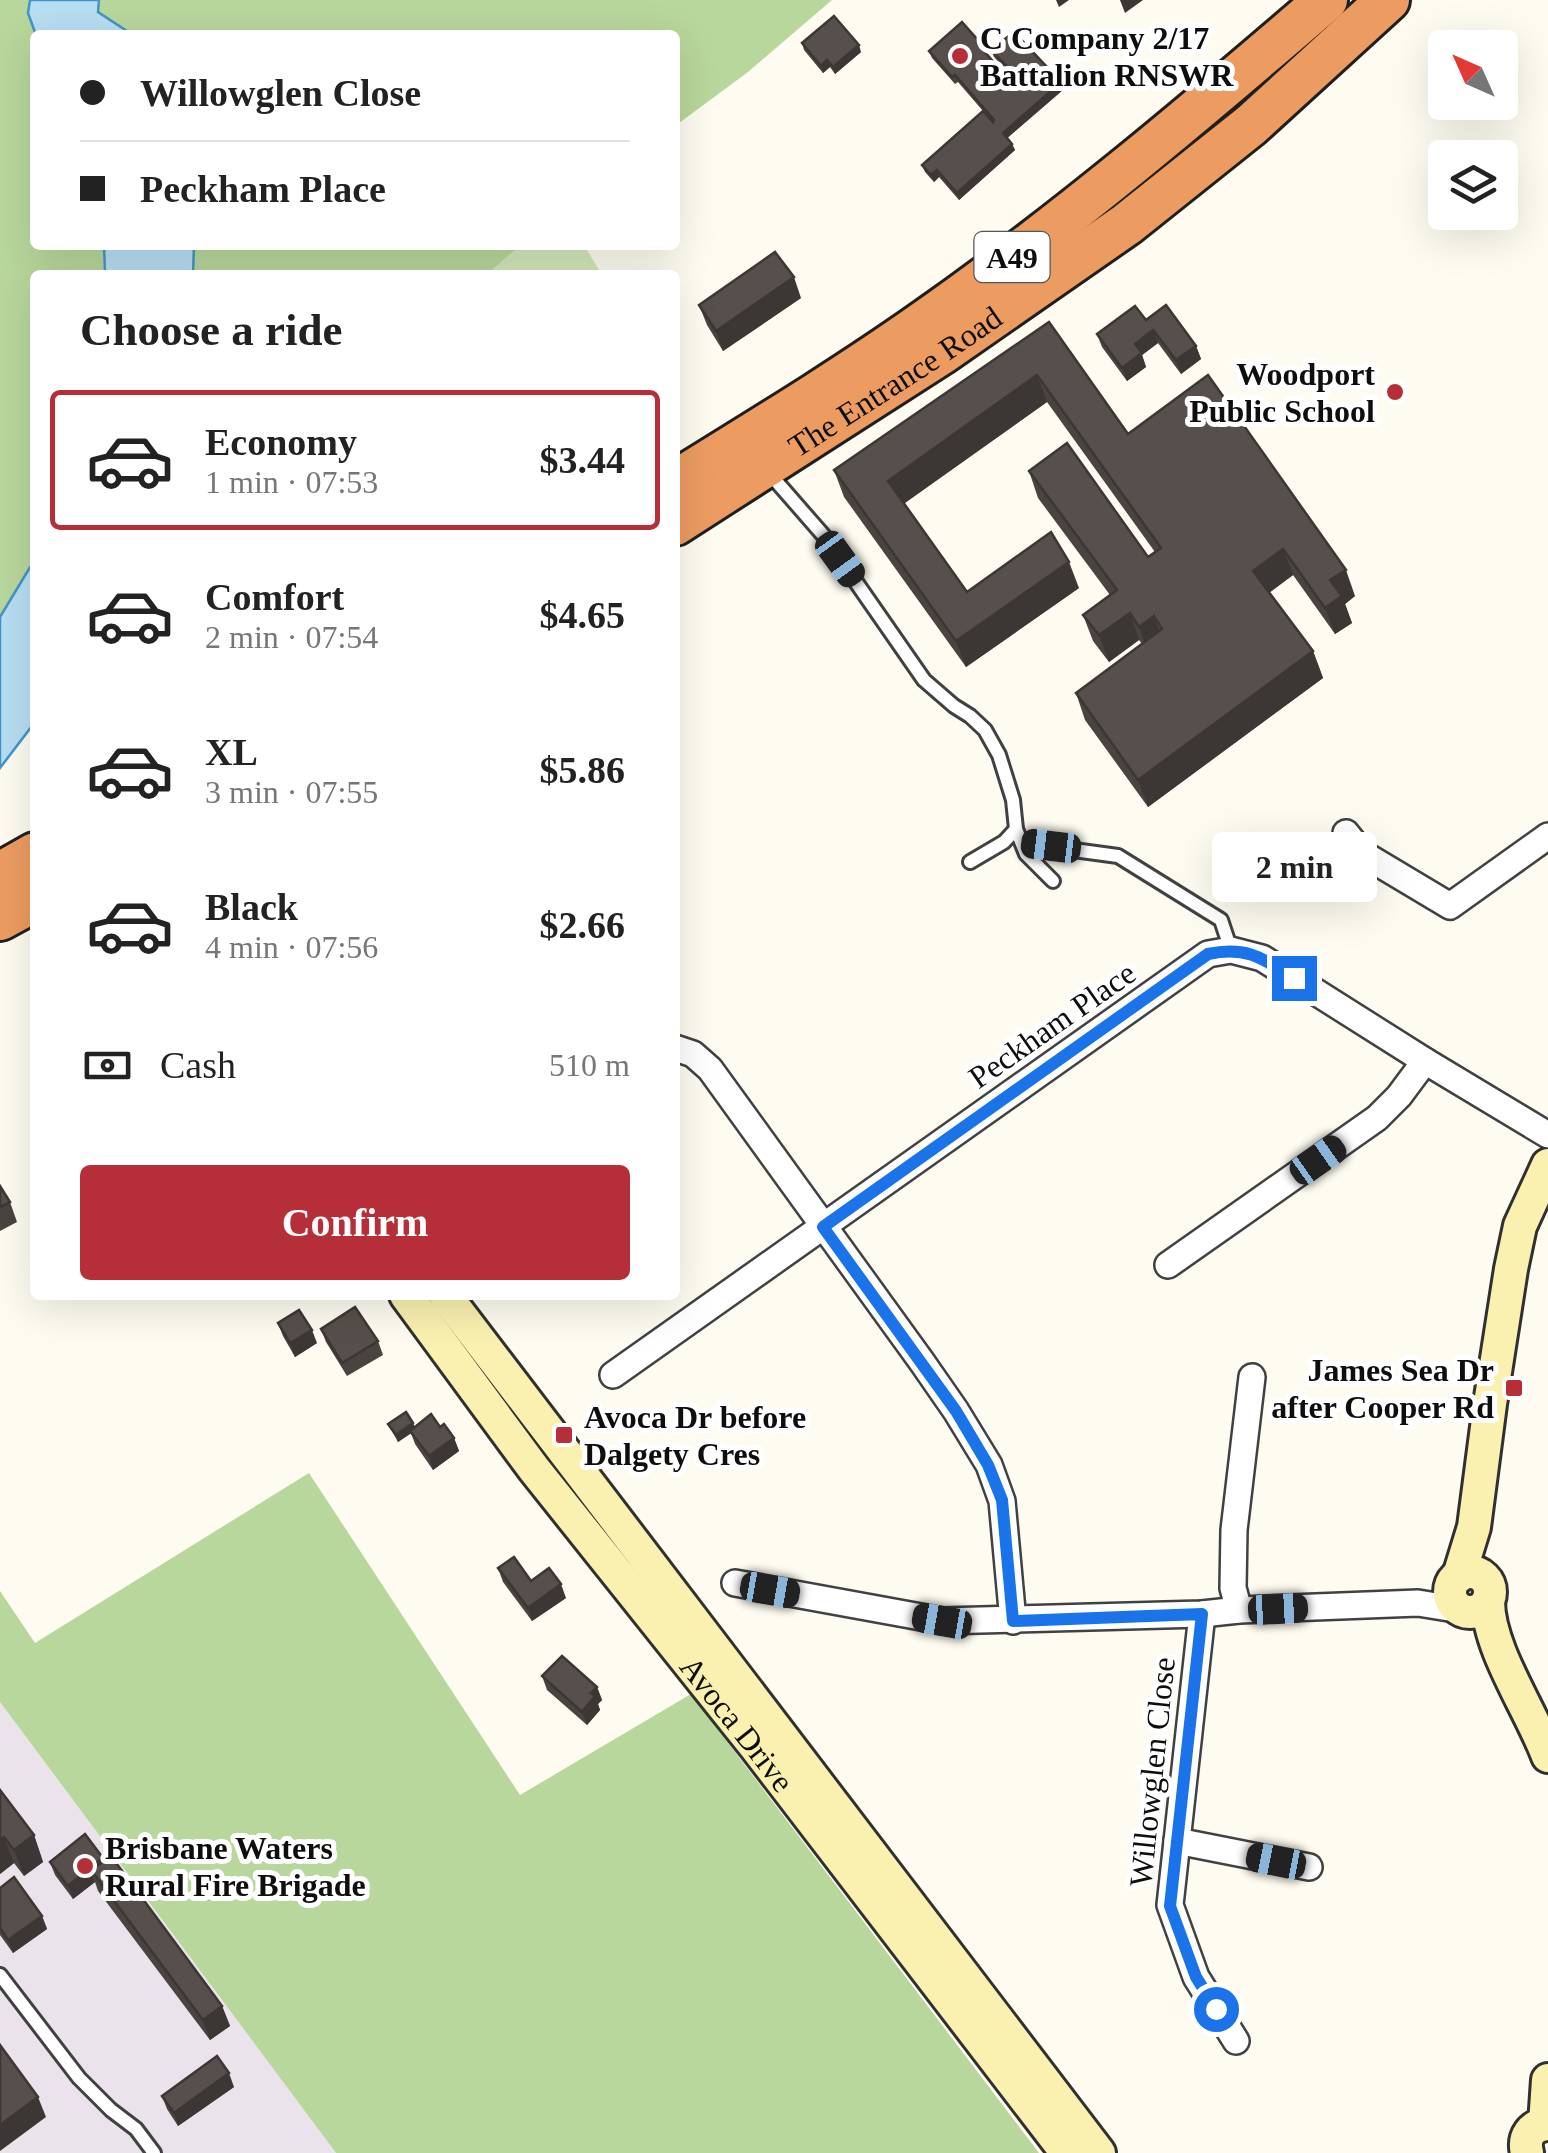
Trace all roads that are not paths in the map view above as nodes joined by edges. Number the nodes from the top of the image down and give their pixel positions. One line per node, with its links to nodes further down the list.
1 (1326, 0): 4 (highway, The Entrance Road / A49)
2 (1388, 0): 3 (highway, The Entrance Road / A49)
3 (764, 468): 5 (highway, The Entrance Road / A49); 6 (lane)
4 (680, 479)
5 (680, 521)
6 (1016, 829): 9 (lane); 11 (lane)
7 (1346, 833): 8 (street)
8 (1548, 836)
9 (1022, 843): 13 (lane); 14 (lane)
10 (30, 857): 12 (highway)
11 (970, 862)
12 (0, 874)
13 (1053, 881)
14 (1231, 950): 16 (street); 19 (street, Peckham Place)
15 (680, 1050): 19 (street)
16 (1425, 1062): 17 (street); 20 (street)
17 (1548, 1135)
18 (1548, 1165): 26 (main road)
19 (823, 1227): 23 (street, Peckham Place); 29 (street)
20 (1168, 1265)
21 (410, 1300): 38 (main road, Avoca Drive)
22 (449, 1300): 39 (main road, Avoca Drive)
23 (613, 1375)
24 (1252, 1377): 27 (street)
25 (735, 1583): 29 (street)
26 (1468, 1593): 27 (street); 30 (main road)
27 (1240, 1610): 28 (street)
28 (1202, 1614): 29 (street); 31 (street, Willowglen Close)
29 (1013, 1621)
30 (1548, 1756)
31 (1177, 1841): 32 (street); 34 (street, Willowglen Close)
32 (1309, 1868)
33 (0, 1974): 37 (lane)
34 (1236, 2041)
35 (1548, 2080): 36 (main road)
36 (1547, 2124): 40 (main road)
37 (154, 2153)
38 (1067, 2153)
39 (1099, 2153)
40 (1527, 2153)

